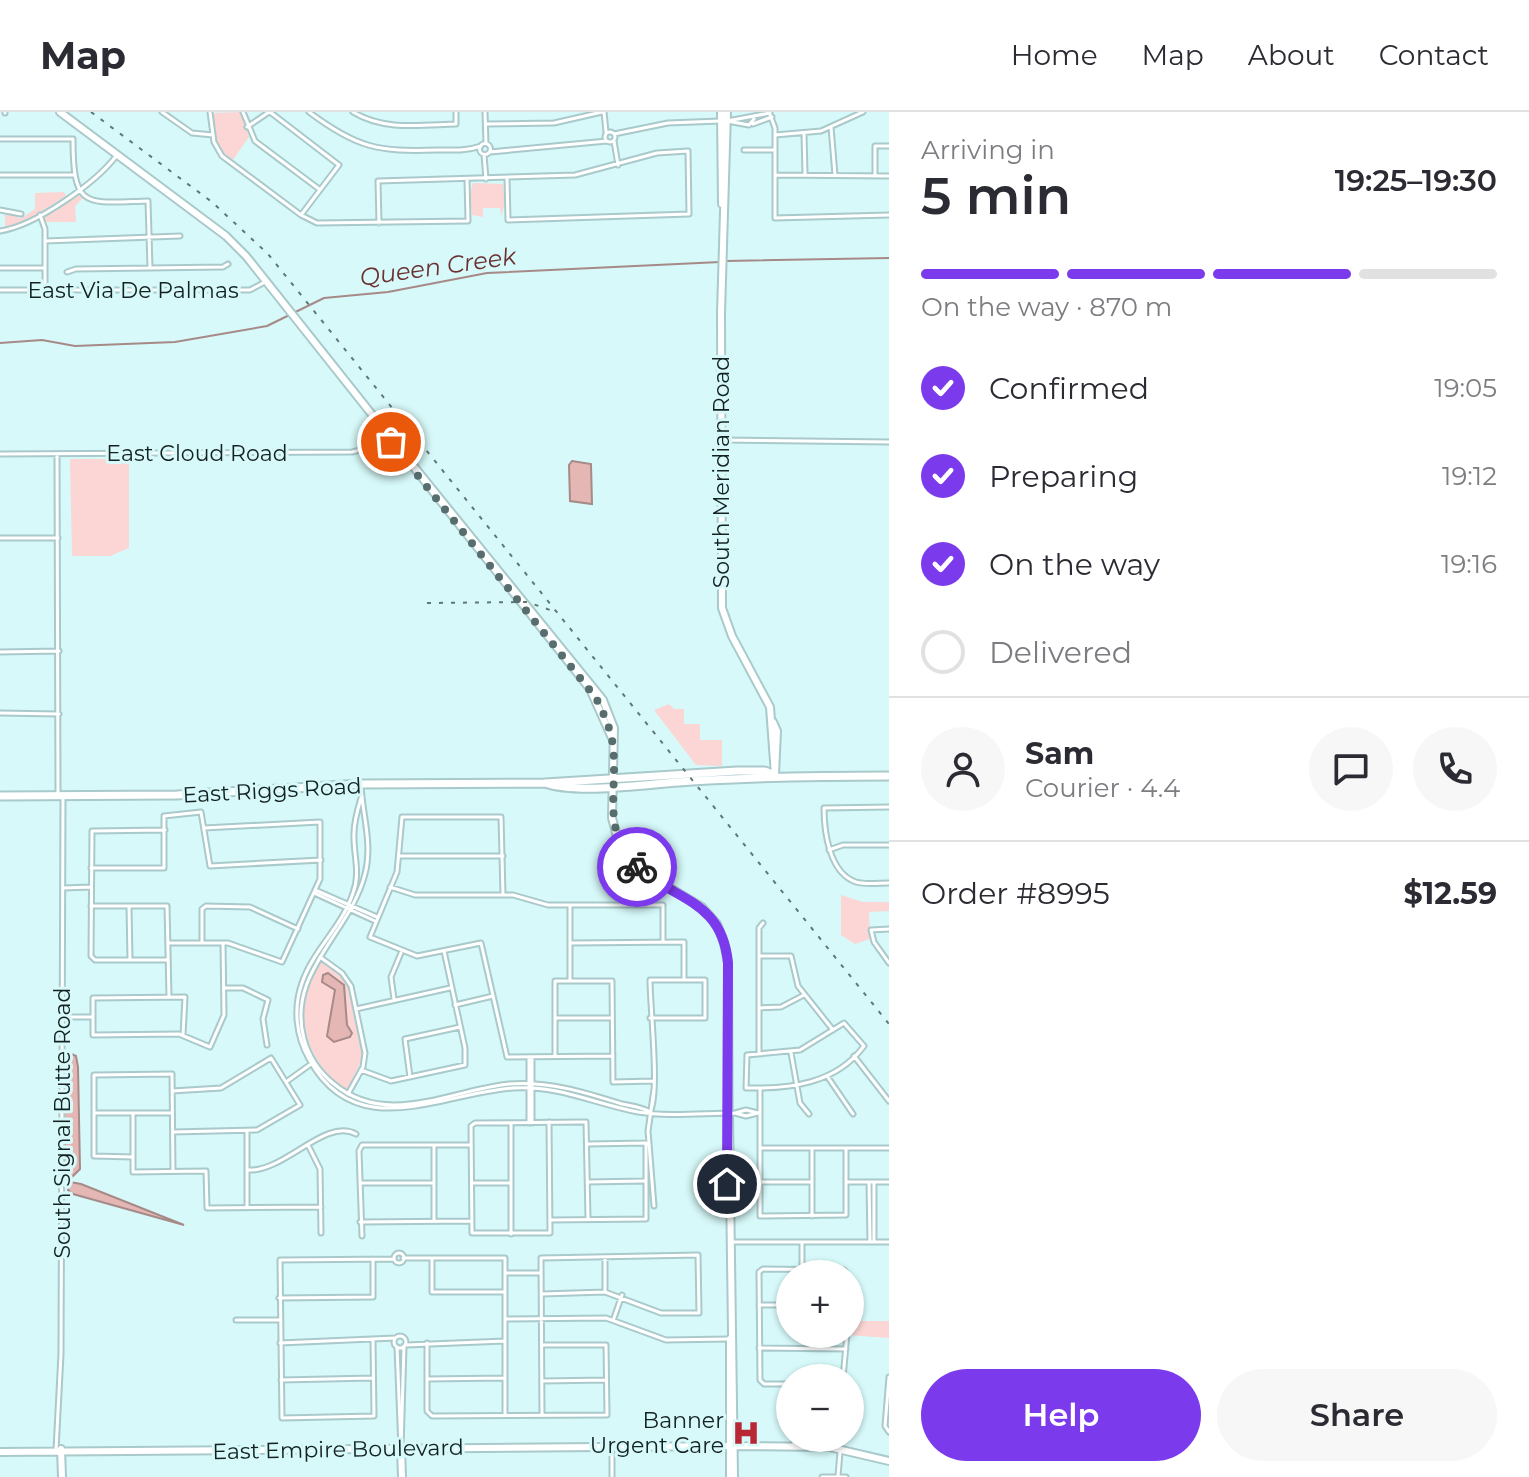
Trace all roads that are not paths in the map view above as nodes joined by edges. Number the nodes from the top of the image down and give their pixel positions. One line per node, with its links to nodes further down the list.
1 (60, 112): 29 (main road)
2 (162, 112): 21 (street)
3 (210, 112): 21 (street)
4 (243, 112): 18 (street)
5 (269, 112): 18 (street); 42 (street)
6 (309, 112): 26 (street)
7 (353, 112): 8 (street)
8 (456, 112)
9 (485, 112): 16 (street)
10 (603, 112): 16 (street); 23 (street)
11 (724, 112): 15 (main road, South Meridian Road)
12 (863, 112): 19 (street)
13 (770, 114): 14 (street); 17 (street); 22 (street)
14 (754, 118): 15 (street); 17 (street)
15 (724, 121): 17 (street); 23 (street); 64 (main road, South Meridian Road)
16 (486, 124): 26 (street)
17 (753, 124)
18 (247, 127): 42 (street)
19 (831, 127): 20 (street); 35 (street)
20 (804, 134): 22 (street); 34 (street)
21 (213, 135): 46 (street)
22 (775, 135): 28 (street)
23 (610, 138): 26 (street); 30 (street)
24 (0, 139): 32 (street)
25 (889, 146): 36 (street)
26 (486, 149): 40 (street)
27 (744, 150): 28 (street)
28 (775, 150): 33 (street)
29 (117, 155): 41 (street); 58 (main road)
30 (618, 165): 38 (street); 38 (street)
31 (0, 175): 32 (street)
32 (73, 175): 41 (street)
33 (776, 175): 34 (street); 47 (street)
34 (805, 175): 35 (street)
35 (835, 175): 36 (street)
36 (875, 176): 37 (street)
37 (889, 176)
38 (507, 178): 40 (street)
39 (467, 179): 40 (street); 48 (street); 48 (street)
40 (486, 179)
41 (79, 189): 45 (street); 51 (street)
42 (320, 190): 46 (street)
43 (0, 210): 44 (street)
44 (21, 214)
45 (40, 215): 49 (street); 52 (street)
46 (301, 215): 48 (street)
47 (889, 215)
48 (379, 223)
49 (0, 231)
50 (180, 236): 51 (street)
51 (149, 238): 52 (street); 56 (street)
52 (45, 241): 55 (street)
53 (228, 264): 56 (street)
54 (0, 268): 55 (street)
55 (45, 268): 61 (street)
56 (150, 268): 57 (street)
57 (67, 272)
58 (258, 272): 59 (main road); 62 (main road)
59 (265, 282): 61 (street, East Via De Palmas); 62 (main road)
60 (0, 290): 61 (street, East Via De Palmas)
61 (45, 290)
62 (281, 300): 63 (main road)
63 (390, 437): 67 (street, East Cloud Road); 72 (main road); 72 (main road)
64 (721, 440): 65 (street); 76 (main road, South Meridian Road)
65 (889, 442)
66 (0, 454): 67 (street, East Cloud Road)
67 (57, 454): 69 (street, South Signal Butte Road)
68 (0, 538): 69 (street)
69 (58, 538): 70 (street, South Signal Butte Road)
70 (59, 651): 71 (street); 74 (street, South Signal Butte Road)
71 (0, 652)
72 (603, 704): 75 (main road); 75 (main road)
73 (0, 713): 74 (street)
74 (59, 714): 81 (street, South Signal Butte Road)
75 (612, 738): 78 (main road)
76 (775, 775): 77 (main road, East Riggs Road); 78 (main road, East Riggs Road)
77 (889, 776)
78 (612, 782): 79 (main road, East Riggs Road); 160 (main road)
79 (361, 784): 81 (main road, East Riggs Road); 82 (street)
80 (0, 796): 81 (main road, East Riggs Road)
81 (61, 796): 95 (street, South Signal Butte Road)
82 (361, 798): 101 (street); 101 (street)
83 (889, 807): 87 (street)
84 (204, 828): 85 (street); 90 (street); 90 (street)
85 (165, 830): 91 (street); 91 (street)
86 (889, 845): 87 (street)
87 (829, 850): 92 (street)
88 (400, 856): 89 (street); 89 (street); 94 (street)
89 (503, 856): 97 (street)
90 (321, 860): 96 (street)
91 (91, 868): 93 (street)
92 (889, 883)
93 (91, 887): 95 (street); 99 (street)
94 (390, 887): 97 (street); 102 (street)
95 (63, 888): 129 (street, South Signal Butte Road)
96 (315, 892): 101 (street); 104 (street)
97 (503, 895): 98 (street)
98 (570, 905): 106 (street); 110 (street)
99 (91, 906): 100 (street); 115 (street)
100 (129, 906): 107 (street); 115 (street)
101 (349, 907): 102 (street); 113 (street)
102 (376, 919): 112 (street)
103 (763, 923): 114 (street)
104 (298, 929): 108 (street); 109 (street)
105 (889, 929): 117 (street)
106 (663, 942): 110 (street); 118 (street)
107 (168, 943): 108 (street); 116 (street)
108 (202, 943): 109 (street)
109 (223, 943): 120 (street)
110 (570, 943): 119 (street)
111 (444, 950): 112 (street); 121 (street); 123 (street)
112 (401, 953): 125 (street)
113 (318, 955): 128 (street); 144 (street)
114 (759, 956): 122 (street); 127 (street)
115 (130, 960): 116 (street)
116 (168, 960): 124 (street)
117 (889, 963)
118 (684, 980): 133 (street); 133 (street)
119 (570, 981): 131 (street); 132 (street)
120 (224, 988): 136 (street); 137 (street)
121 (452, 988): 125 (street); 126 (street)
122 (804, 995): 127 (street); 135 (street)
123 (493, 996): 126 (street); 143 (street)
124 (169, 997): 130 (street); 136 (street)
125 (394, 1000): 128 (street)
126 (455, 1005): 134 (street)
127 (759, 1008): 139 (street)
128 (356, 1009): 145 (street)
129 (63, 1017): 130 (street); 258 (street, South Signal Butte Road)
130 (93, 1017): 136 (street)
131 (555, 1018): 132 (street); 140 (street)
132 (612, 1018): 141 (street)
133 (650, 1018): 148 (street)
134 (460, 1027): 147 (street); 147 (street)
135 (833, 1030): 138 (street); 142 (street)
136 (183, 1035)
137 (267, 1045)
138 (791, 1053): 139 (street); 151 (street)
139 (759, 1054): 152 (street)
140 (555, 1056): 141 (street); 143 (street)
141 (613, 1056): 148 (street)
142 (854, 1056): 146 (street); 155 (street)
143 (530, 1057): 150 (street)
144 (313, 1063): 149 (street); 154 (street)
145 (361, 1070): 147 (street); 154 (street)
146 (827, 1076): 151 (street); 163 (street)
147 (410, 1077)
148 (654, 1081): 156 (street)
149 (286, 1082): 153 (street); 167 (street)
150 (530, 1086): 154 (street); 156 (street); 166 (street)
151 (796, 1087): 152 (street); 162 (street)
152 (760, 1088): 161 (street)
153 (172, 1091): 157 (street); 159 (street)
154 (347, 1096)
155 (889, 1101)
156 (650, 1112): 160 (street); 192 (street)
157 (94, 1113): 158 (street); 178 (street)
158 (133, 1113): 159 (street); 178 (street)
159 (172, 1113): 168 (street)
160 (732, 1113): 161 (street); 204 (main road)
161 (758, 1113): 174 (street)
162 (809, 1114)
163 (853, 1114)
164 (549, 1122): 166 (street); 170 (street); 197 (street)
165 (511, 1123): 166 (street); 173 (street); 191 (street)
166 (530, 1123)
167 (247, 1131): 168 (street); 179 (street)
168 (173, 1132): 180 (street)
169 (356, 1134): 171 (street)
170 (588, 1144): 181 (street); 182 (street)
171 (308, 1145): 179 (street); 194 (street)
172 (434, 1145): 173 (street); 188 (street); 189 (street)
173 (472, 1145): 190 (street)
174 (760, 1148): 175 (street); 183 (street)
175 (812, 1148): 176 (street); 184 (street)
176 (846, 1148): 177 (street); 185 (street)
177 (889, 1148)
178 (133, 1157): 180 (street)
179 (247, 1170): 193 (street)
180 (173, 1171): 193 (street)
181 (646, 1181): 182 (street); 196 (street)
182 (588, 1182): 196 (street)
183 (760, 1182): 184 (street); 195 (street)
184 (812, 1182): 195 (street)
185 (846, 1182): 186 (street); 195 (street)
186 (871, 1182): 187 (street); 206 (street)
187 (889, 1182)
188 (360, 1183): 189 (street); 200 (street)
189 (434, 1183): 198 (street)
190 (472, 1183): 191 (street); 199 (street)
191 (511, 1183): 202 (street)
192 (654, 1206)
193 (247, 1207): 194 (street)
194 (321, 1207): 201 (street)
195 (812, 1216)
196 (588, 1219): 197 (street)
197 (551, 1220): 202 (street)
198 (434, 1221): 199 (street); 200 (street)
199 (472, 1221): 202 (street)
200 (360, 1222): 203 (street)
201 (321, 1233)
202 (511, 1234)
203 (362, 1236)
204 (729, 1242): 205 (street); 229 (main road)
205 (802, 1242): 206 (street); 211 (street)
206 (872, 1242): 207 (street)
207 (889, 1242)
208 (605, 1257): 214 (street); 216 (street); 218 (street)
209 (432, 1258): 210 (street); 213 (street); 215 (street)
210 (373, 1259): 219 (street); 219 (street)
211 (802, 1260)
212 (776, 1270): 220 (street)
213 (505, 1273): 214 (street); 215 (street)
214 (541, 1273): 217 (street)
215 (505, 1292): 223 (street)
216 (605, 1292): 217 (street); 218 (street)
217 (542, 1294): 222 (street)
218 (622, 1295): 226 (street)
219 (279, 1298): 225 (street)
220 (759, 1305): 221 (street); 239 (street)
221 (776, 1305)
222 (542, 1318): 223 (street); 226 (street); 237 (street)
223 (505, 1319): 232 (street)
224 (236, 1320): 225 (street)
225 (279, 1320): 234 (street)
226 (614, 1320): 229 (street)
227 (395, 1338): 228 (street); 231 (street); 236 (street)
228 (406, 1339): 233 (street); 238 (street)
229 (730, 1339): 254 (main road); 254 (main road)
230 (373, 1341): 231 (street); 234 (street); 243 (street)
231 (388, 1341): 236 (street)
232 (505, 1341): 235 (street); 244 (street)
233 (414, 1342): 235 (street); 238 (street)
234 (280, 1343): 246 (street)
235 (427, 1343): 245 (street)
236 (396, 1345): 238 (street); 257 (street)
237 (542, 1345): 247 (street); 248 (street)
238 (405, 1346): 257 (street)
239 (759, 1348): 240 (street); 249 (street)
240 (846, 1349): 241 (street)
241 (844, 1364)
242 (889, 1377): 250 (street)
243 (373, 1378): 246 (street); 246 (street)
244 (505, 1378): 245 (street); 251 (street)
245 (427, 1379): 251 (street)
246 (281, 1380)
247 (606, 1380): 248 (street); 252 (street)
248 (542, 1381): 252 (street)
249 (776, 1384)
250 (888, 1395): 253 (street)
251 (505, 1415): 252 (street)
252 (542, 1415)
253 (887, 1430)
254 (731, 1446): 255 (main road, East Empire Boulevard); 256 (main road, East Empire Boulevard); 267 (main road)
255 (776, 1446)
256 (612, 1447): 257 (main road, East Empire Boulevard); 266 (street)
257 (401, 1449): 258 (main road, East Empire Boulevard); 265 (main road)
258 (58, 1450): 259 (main road, East Empire Boulevard); 264 (main road)
259 (0, 1452)
260 (840, 1452): 263 (street)
261 (855, 1452): 262 (main road, East Empire Boulevard)
262 (889, 1461)
263 (838, 1476): 268 (street); 269 (street)
264 (62, 1477)
265 (402, 1477)
266 (612, 1477)
267 (732, 1477)
268 (822, 1477)
269 (846, 1477)

